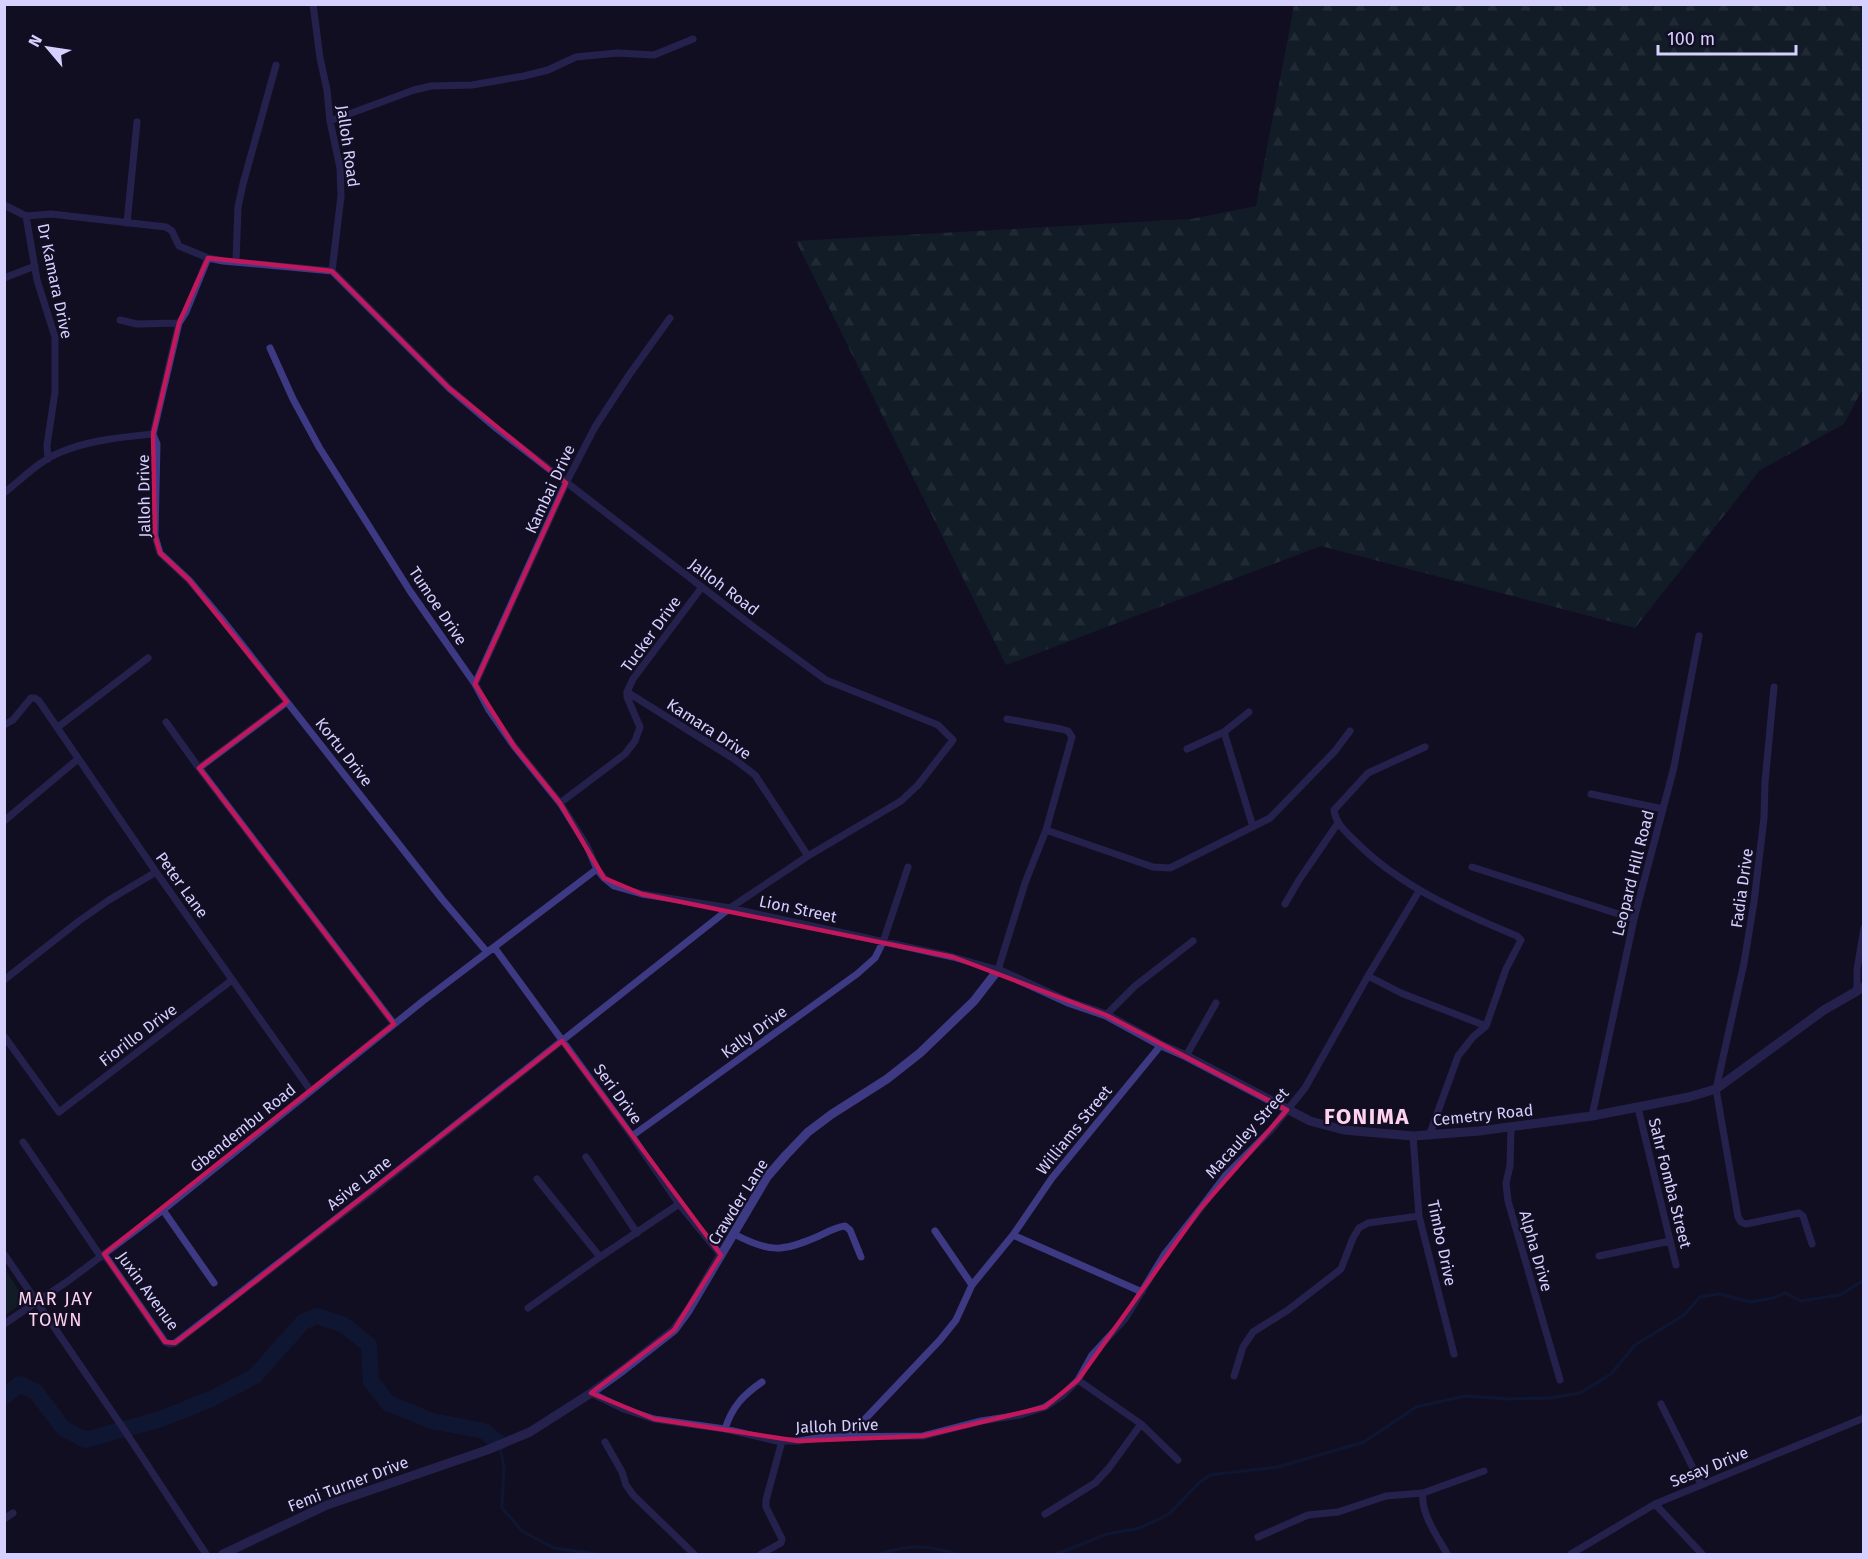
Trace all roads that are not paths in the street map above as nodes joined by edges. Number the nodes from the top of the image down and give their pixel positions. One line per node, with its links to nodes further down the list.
1 (313, 4): 4 (street, Jalloh Road)
2 (693, 39): 4 (street)
3 (276, 65): 10 (street)
4 (330, 121): 12 (street, Jalloh Road)
5 (137, 122): 8 (street)
6 (4, 205): 7 (street)
7 (26, 216): 8 (street); 11 (street, Dr Kamara Drive)
8 (127, 223): 9 (street)
9 (208, 258): 10 (street); 16 (street)
10 (236, 262): 12 (street)
11 (35, 266): 13 (street); 19 (street, Dr Kamara Drive)
12 (332, 271): 20 (street, Jalloh Road)
13 (4, 278)
14 (670, 318): 20 (street, Kambai Drive)
15 (120, 320): 16 (street)
16 (179, 323): 18 (street)
17 (270, 348): 26 (street, Tumoe Drive)
18 (153, 434): 19 (street, Jalloh Drive); 22 (street, Jalloh Drive)
19 (48, 459): 21 (street, Jalloh Drive)
20 (566, 483): 23 (street, Jalloh Road); 26 (street, Kambai Drive)
21 (4, 493)
22 (178, 572): 29 (street, Kortu Drive)
23 (702, 587): 28 (street, Tucker Drive); 48 (street, Jalloh Road)
24 (1699, 636): 43 (street, Leopard Hill Road)
25 (148, 658): 34 (street)
26 (475, 684): 42 (street, Tumoe Drive)
27 (1774, 687): 74 (street, Fadia Drive)
28 (627, 692): 42 (street, Tucker Drive); 48 (street, Kamara Drive)
29 (288, 702): 40 (street); 60 (street, Kortu Drive)
30 (1249, 712): 36 (street)
31 (1007, 719): 47 (street)
32 (166, 722): 40 (street)
33 (4, 725): 34 (street, Peter Lane)
34 (58, 728): 39 (street, Peter Lane)
35 (1350, 731): 46 (street)
36 (1224, 732): 38 (street); 46 (street)
37 (1425, 747): 45 (street)
38 (1187, 749)
39 (78, 759): 44 (street); 52 (street, Peter Lane)
40 (199, 768): 68 (street)
41 (1591, 794): 43 (street)
42 (560, 803): 51 (street, Tumoe Drive)
43 (1663, 809): 56 (street, Leopard Hill Road)
44 (4, 821)
45 (1338, 823): 53 (street); 54 (street)
46 (1253, 827): 47 (street)
47 (1046, 830): 61 (street)
48 (808, 856): 55 (street, Jalloh Road)
49 (908, 867): 59 (street, Kally Drive)
50 (1472, 867): 56 (street)
51 (597, 869): 55 (street, Lion Street); 60 (street, Gbendembu Road)
52 (156, 872): 63 (street); 64 (street, Peter Lane)
53 (1419, 891): 62 (street, Macauley Street); 69 (street)
54 (1285, 904)
55 (730, 908): 59 (street, Lion Street); 71 (street, Jalloh Road)
56 (1634, 919): 78 (street, Leopard Hill Road)
57 (1863, 928): 65 (street)
58 (1193, 940): 67 (street)
59 (883, 942): 61 (street, Lion Street); 80 (street, Kally Drive)
60 (490, 949): 68 (street, Gbendembu Road); 71 (street, Seri Drive)
61 (998, 970): 67 (street, Cemetry Road); 91 (street, Crawder Lane)
62 (1368, 976): 69 (street); 77 (street, Macauley Street)
63 (4, 980)
64 (232, 980): 70 (street, Fiorillo Drive); 75 (street, Peter Lane)
65 (1860, 988): 74 (street, Cemetry Road)
66 (1216, 1003): 73 (street)
67 (1106, 1015): 72 (street, Cemetry Road)
68 (394, 1024): 75 (street, Gbendembu Road)
69 (1486, 1026): 82 (street)
70 (4, 1036)
71 (562, 1041): 80 (street, Seri Drive); 108 (street, Asive Lane)
72 (1161, 1045): 73 (street, Cemetry Road); 92 (street, Williams Street)
73 (1186, 1056): 77 (street, Cemetry Road)
74 (1716, 1089): 76 (street, Cemetry Road); 94 (street)
75 (310, 1091): 87 (street, Gbendembu Road)
76 (1638, 1108): 78 (street, Cemetry Road); 93 (street, Sahr Fomba Street)
77 (1287, 1110): 81 (street, Cemetry Road); 104 (street, Macauley Street)
78 (1592, 1116): 79 (street, Cemetry Road)
79 (1511, 1128): 82 (street, Cemetry Road); 112 (street, Alpha Drive)
80 (632, 1136): 86 (street, Seri Drive)
81 (1413, 1136): 82 (street, Cemetry Road); 88 (street, Timbo Drive)
82 (1429, 1136)
83 (23, 1142): 96 (street, Juxin Avenue)
84 (586, 1158): 90 (street)
85 (537, 1179): 99 (street)
86 (679, 1204): 90 (street); 97 (street, Seri Drive)
87 (163, 1210): 96 (street, Gbendembu Road); 102 (street)
88 (1419, 1216): 109 (street, Timbo Drive); 110 (street)
89 (935, 1231): 103 (street)
90 (637, 1233): 99 (street)
91 (734, 1234): 97 (street, Crawder Lane); 100 (street)
92 (1013, 1235): 103 (street, Williams Street); 104 (street)
93 (1670, 1241): 98 (street); 101 (street, Sahr Fomba Street)
94 (1812, 1244)
95 (4, 1254): 105 (street)
96 (102, 1255): 105 (street, Gbendembu Road); 108 (street, Juxin Avenue)
97 (722, 1255): 114 (street, Crawder Lane)
98 (1599, 1256)
99 (600, 1257): 106 (street)
100 (861, 1257)
101 (1676, 1265)
102 (214, 1283)
103 (972, 1285): 119 (street, Williams Street)
104 (1142, 1292): 111 (street, Macauley Street)
105 (36, 1302): 107 (street, Gbendembu Road); 132 (street)
106 (528, 1308)
107 (4, 1324)
108 (170, 1344)
109 (1454, 1354)
110 (1234, 1376)
111 (1078, 1380): 117 (street); 119 (street, Jalloh Drive)
112 (1560, 1380)
113 (762, 1382): 118 (street)
114 (591, 1393): 118 (street, Jalloh Drive); 122 (street, Crawder Lane)
115 (1661, 1404): 125 (street)
116 (1863, 1418): 125 (street, Sesay Drive)
117 (1141, 1424): 123 (street); 129 (street)
118 (725, 1429): 120 (street, Jalloh Drive)
119 (848, 1437): 120 (street, Jalloh Drive)
120 (782, 1441): 135 (street)
121 (605, 1442): 134 (street)
122 (503, 1444): 133 (street, Femi Turner Drive)
123 (1178, 1460)
124 (1484, 1470): 126 (street)
125 (1701, 1484): 127 (street, Sesay Drive)
126 (1423, 1493): 131 (street); 136 (street)
127 (1655, 1504): 137 (street, Sesay Drive); 138 (street)
128 (13, 1513): 130 (street)
129 (1045, 1514)
130 (4, 1519)
131 (1258, 1537)
132 (206, 1554)
133 (224, 1554)
134 (694, 1554)
135 (760, 1554)
136 (1447, 1554)
137 (1571, 1554)
138 (1702, 1554)

